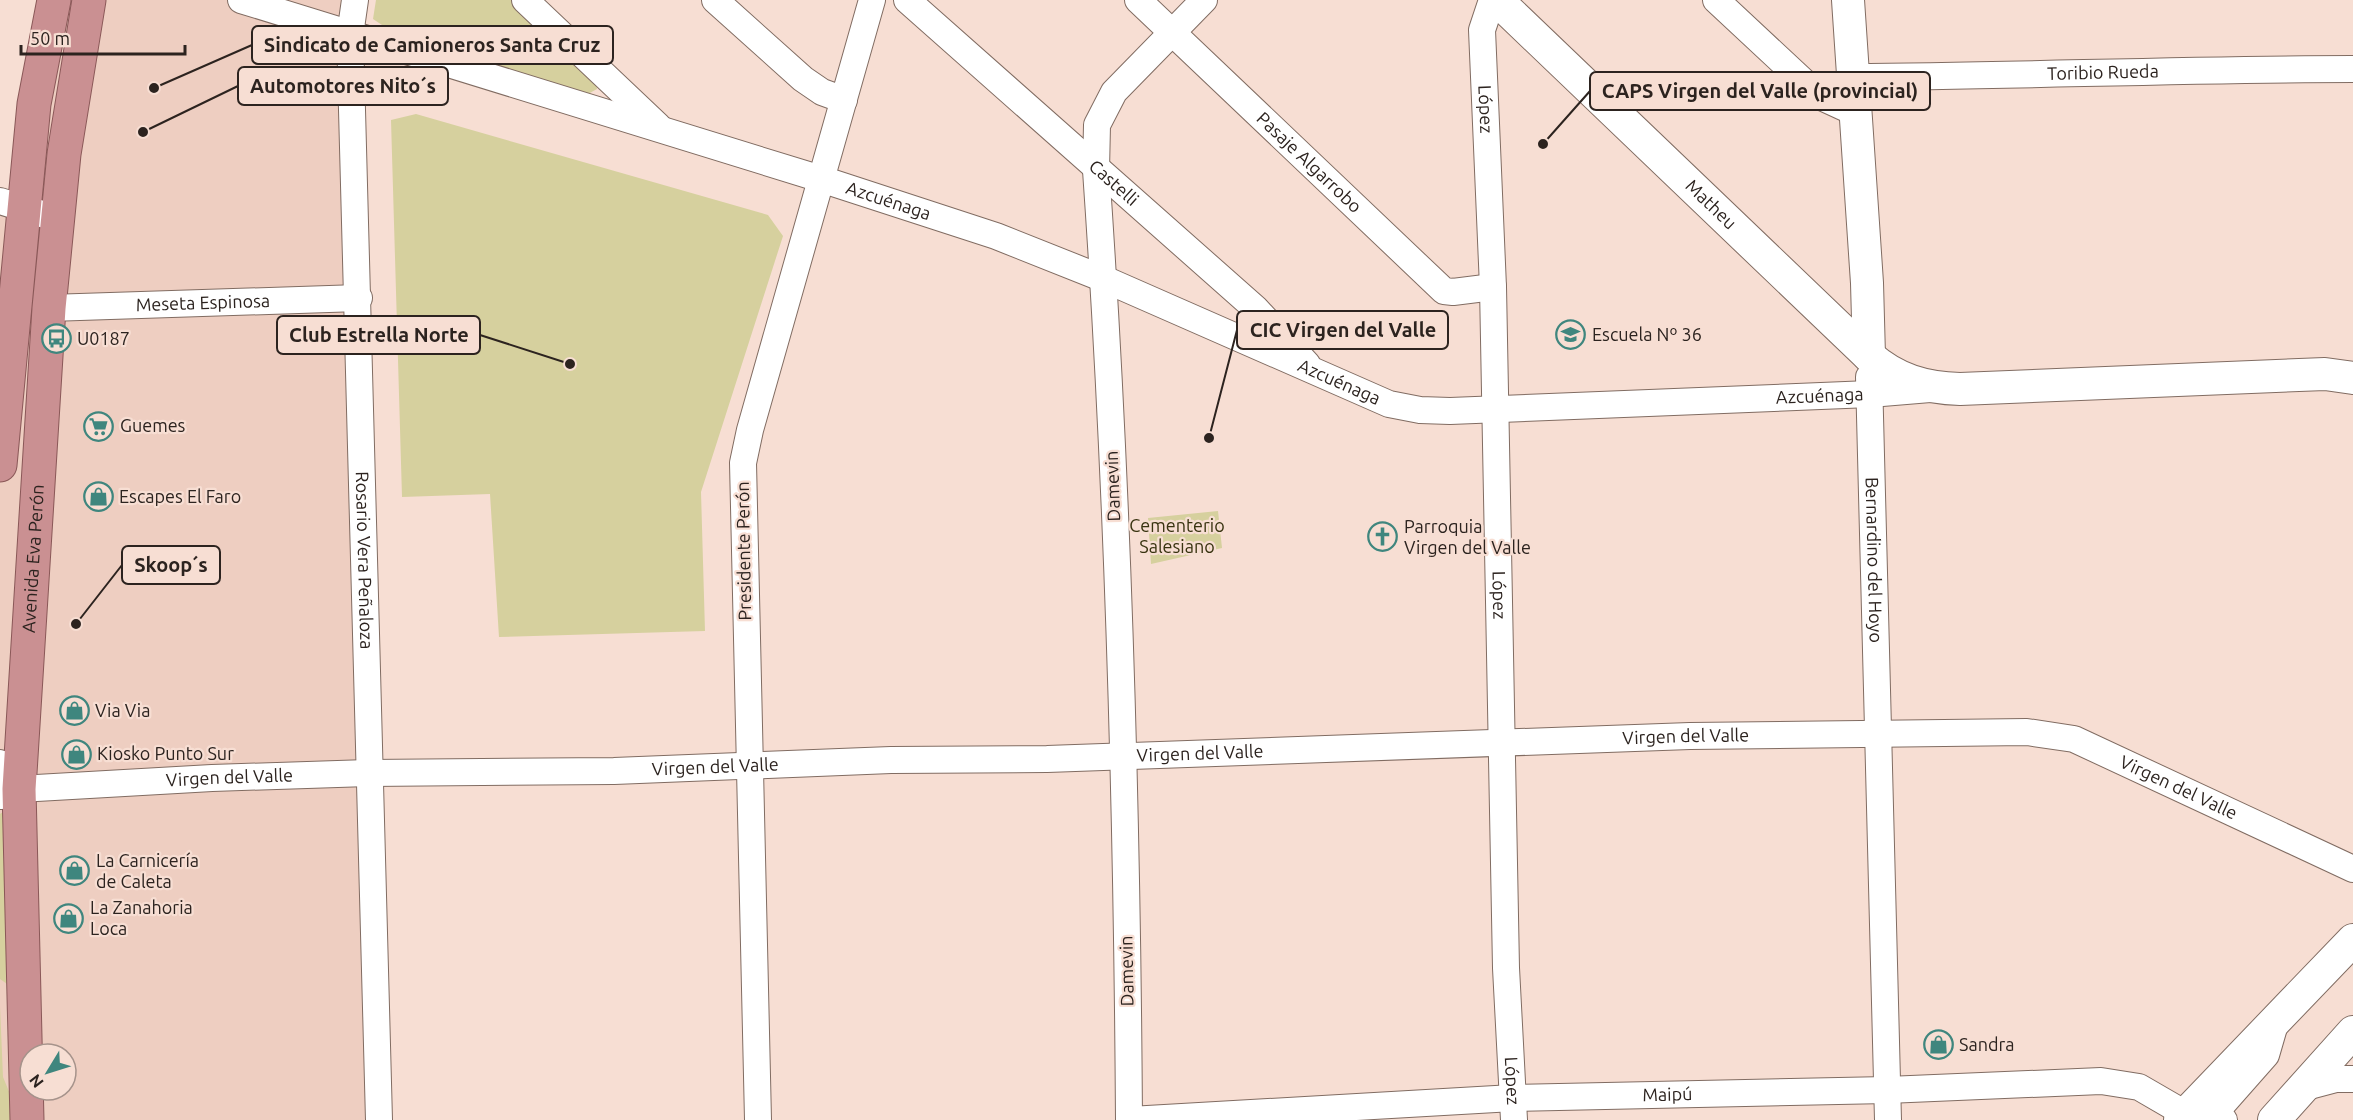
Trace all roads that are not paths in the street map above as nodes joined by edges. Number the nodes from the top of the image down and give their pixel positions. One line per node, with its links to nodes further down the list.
1 (54, 0): 24 (highway)
2 (89, 0): 25 (highway, Avenida Eva Perón)
3 (241, 0): 16 (street, Azcuénaga)
4 (355, 0): 16 (street, Rosario Vera Peñaloza)
5 (525, 0): 21 (street)
6 (715, 0): 19 (street)
7 (872, 0): 19 (street, Presidente Perón)
8 (907, 0): 22 (street, Castelli)
9 (1138, 0): 15 (street, Pasaje Algarrobo)
10 (1203, 0): 15 (street, Damevin)
11 (1492, 0): 27 (street, López)
12 (1497, 0): 30 (street, Matheu)
13 (1716, 0): 20 (street)
14 (1848, 0): 18 (street, Bernardino del Hoyo)
15 (1174, 32): 22 (street, Damevin); 27 (street, Pasaje Algarrobo)
16 (350, 35): 21 (street, Azcuénaga); 28 (street, Rosario Vera Peñaloza)
17 (2353, 69): 18 (street, Toribio Rueda)
18 (1853, 77): 20 (street, Bernardino del Hoyo)
19 (844, 100): 23 (street, Presidente Perón)
20 (1856, 113): 30 (street, Bernardino del Hoyo)
21 (662, 130): 23 (street, Azcuénaga)
22 (1096, 170): 26 (street, Damevin); 31 (street, Castelli)
23 (821, 179): 26 (street, Azcuénaga); 40 (street, Presidente Perón)
24 (11, 206): 25 (street); 36 (highway)
25 (58, 219): 29 (highway, Avenida Eva Perón)
26 (1104, 279): 31 (street, Azcuénaga); 39 (street, Damevin)
27 (1493, 287): 35 (street, López)
28 (359, 298): 29 (street, Meseta Espinosa); 41 (street, Rosario Vera Peñaloza)
29 (49, 308): 42 (highway, Avenida Eva Perón)
30 (1869, 357): 33 (street, Matheu); 34 (street, Bernardino del Hoyo)
31 (1313, 371): 35 (street, Azcuénaga)
32 (2353, 378): 33 (street, Azcuénaga)
33 (1936, 388): 34 (street, Azcuénaga)
34 (1869, 394): 35 (street, Azcuénaga); 37 (street, Bernardino del Hoyo)
35 (1496, 409): 38 (street, López)
36 (0, 465)
37 (1878, 734): 38 (street, Virgen del Valle); 43 (street, Virgen del Valle); 50 (street, Bernardino del Hoyo)
38 (1501, 743): 39 (street, Virgen del Valle); 51 (street, López)
39 (1122, 755): 40 (street, Virgen del Valle); 56 (street, Damevin)
40 (751, 765): 41 (street, Virgen del Valle); 55 (street, Presidente Perón)
41 (368, 773): 42 (street, Virgen del Valle); 54 (street, Rosario Vera Peñaloza)
42 (6, 783): 52 (highway, Avenida Eva Perón)
43 (2353, 869)
44 (2353, 940): 46 (street)
45 (0, 991): 52 (highway)
46 (2275, 1024): 53 (street); 58 (street)
47 (2353, 1032): 49 (street)
48 (2353, 1079): 49 (street)
49 (2301, 1088): 59 (street)
50 (1887, 1090): 51 (street, Maipú); 53 (street, Maipú); 57 (street, Bernardino del Hoyo)
51 (1513, 1109): 56 (street, Maipú)
52 (26, 1110)
53 (2187, 1118)
54 (379, 1120)
55 (758, 1120)
56 (1130, 1120)
57 (1888, 1120)
58 (2224, 1120)
59 (2274, 1120)

